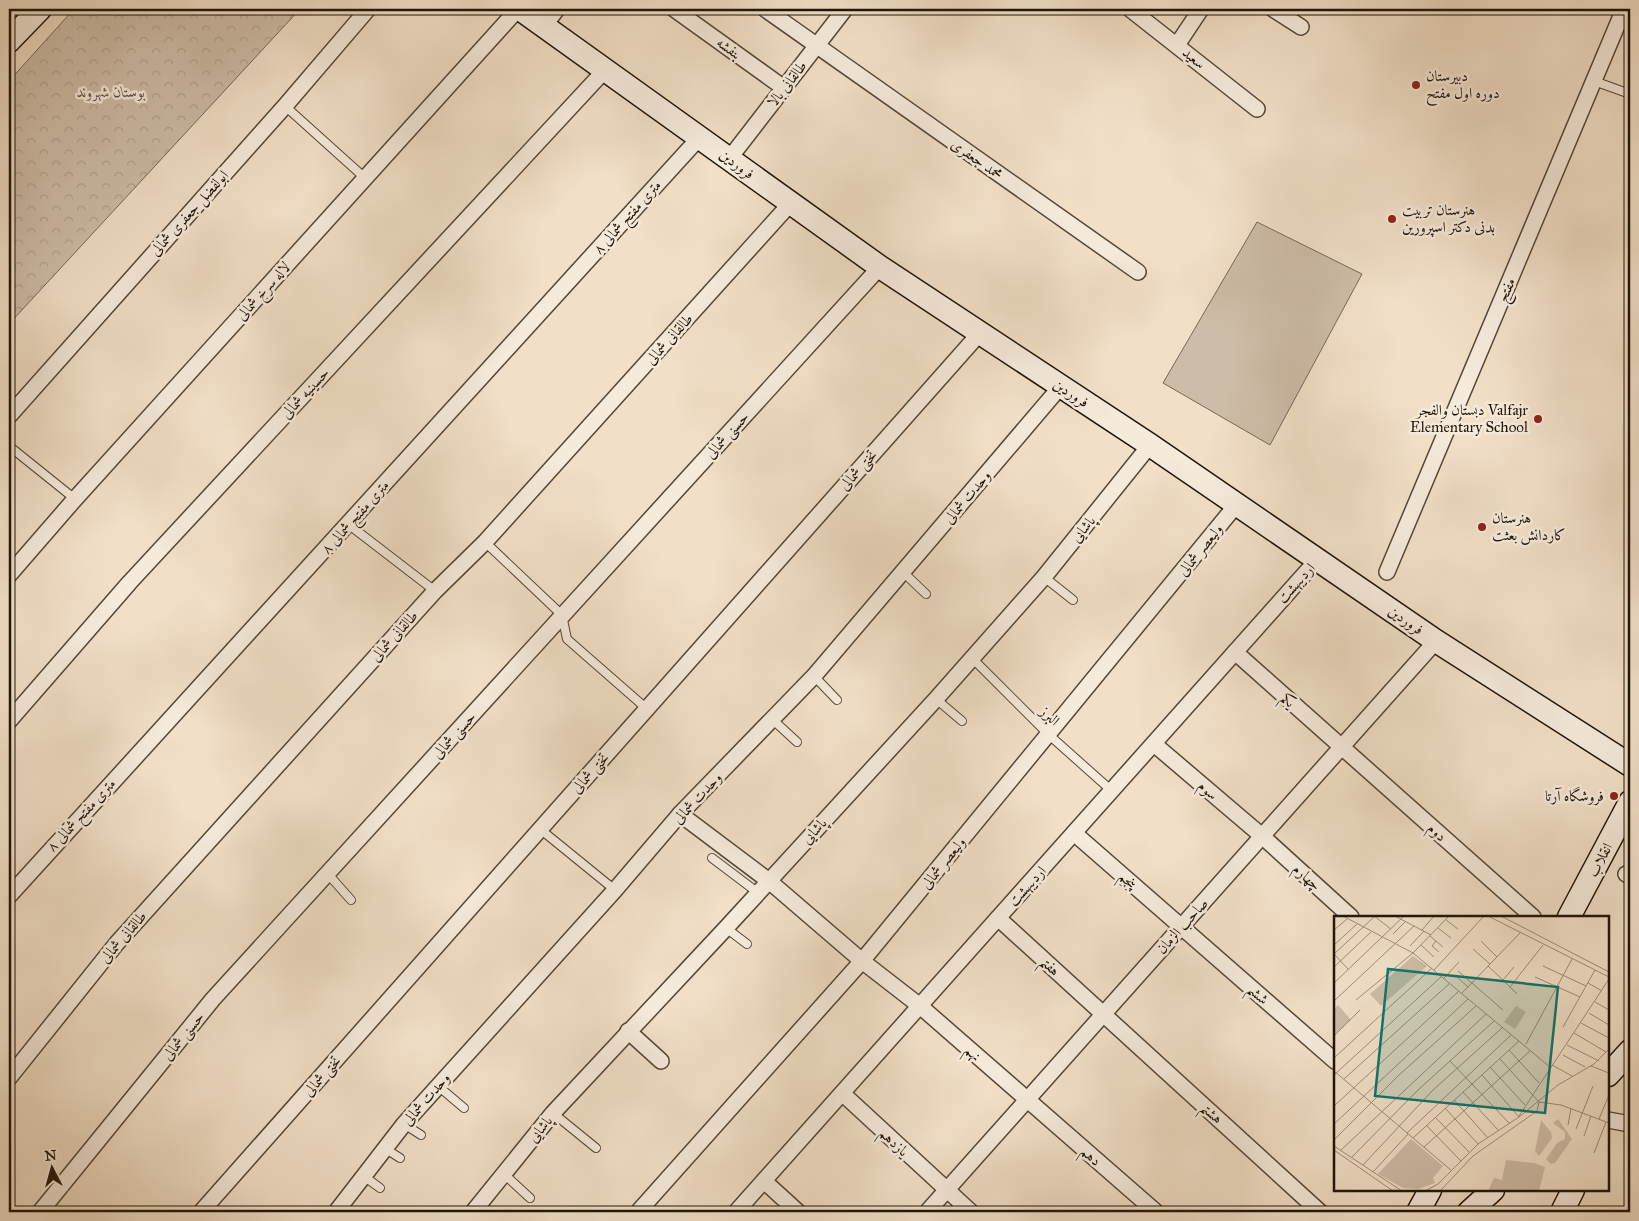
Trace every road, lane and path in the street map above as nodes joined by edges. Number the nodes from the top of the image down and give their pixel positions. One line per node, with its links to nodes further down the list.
1 (40, 9): 13 (street)
2 (368, 9): 20 (street, ابولفضل جعفری شمالی)
3 (519, 9): 11 (street, فروردین); 24 (street, لاله سرخ شمالی)
4 (674, 9): 18 (street, بنفشه)
5 (765, 9): 15 (street, محمد جعفری)
6 (845, 9): 15 (street, طالقانی بالا)
7 (1130, 9): 14 (street, سعید)
8 (1201, 9): 14 (street)
9 (1273, 9): 12 (street)
10 (1624, 9): 17 (street, مفتح)
11 (551, 17): 16 (street, فروردین)
12 (1301, 27)
13 (9, 41)
14 (1177, 45): 21 (street, سعید)
15 (817, 46): 18 (street, طالقانی بالا); 27 (street, محمد جعفری)
16 (606, 70): 22 (street, فروردین); 54 (street, حسینیه شمالی)
17 (1594, 81): 19 (lane); 39 (street, مفتح)
18 (784, 88): 23 (street, طالقانی بالا)
19 (1630, 94)
20 (285, 106): 24 (lane); 30 (street, ابولفضل جعفری شمالی)
21 (1257, 109)
22 (700, 136): 23 (street, فروردین); 35 (street, ۸ متری مفتح شمالی)
23 (729, 159): 25 (street, فروردین)
24 (365, 178): 33 (street, لاله سرخ شمالی)
25 (790, 204): 26 (street, فروردین); 36 (street, طالقانی شمالی)
26 (880, 267): 28 (street, فروردین); 45 (street, حسنی شمالی)
27 (1138, 272)
28 (979, 334): 29 (street, فروردین); 52 (street, تختی شمالی)
29 (1061, 386): 31 (street, فروردین); 38 (street, وحدت شمالی)
30 (9, 416)
31 (1150, 445): 34 (street, فروردین); 41 (street, پاشایی)
32 (9, 446): 33 (lane)
33 (74, 499): 40 (street, لاله سرخ شمالی)
34 (1237, 504): 37 (street, فروردین); 56 (street, ولیعصر شمالی)
35 (348, 524): 42 (lane); 72 (street, ۸ متری مفتح شمالی)
36 (485, 542): 42 (street, طالقانی شمالی); 45 (lane)
37 (1318, 560): 46 (street, فروردین); 47 (street, اردیبهشت)
38 (903, 572): 43 (lane); 49 (street, وحدت شمالی)
39 (1387, 572)
40 (9, 575)
41 (1044, 577): 44 (lane); 48 (street, پاشایی)
42 (435, 591): 89 (street, طالقانی شمالی)
43 (926, 594)
44 (1073, 600)
45 (562, 615): 52 (lane); 68 (street, حسنی شمالی)
46 (1436, 641): 59 (street, صاحب الزمان); 60 (street, فروردین)
47 (1235, 652): 58 (street, اردیبهشت); 59 (street, یکم)
48 (971, 658): 50 (street, پاشایی); 56 (lane, البرز)
49 (814, 676): 51 (lane); 53 (street, وحدت شمالی)
50 (936, 698): 55 (lane); 69 (street, پاشایی)
51 (837, 700)
52 (647, 709): 64 (street, تختی شمالی)
53 (772, 719): 57 (lane); 63 (street, وحدت شمالی)
54 (9, 721)
55 (962, 721)
56 (1048, 734): 61 (lane, البرز); 81 (street, ولیعصر شمالی)
57 (797, 742)
58 (1154, 744): 61 (street, اردیبهشت); 66 (street, سوم)
59 (1342, 747): 66 (street, صاحب الزمان); 75 (street, دوم)
60 (1630, 765)
61 (1112, 791): 65 (street, اردیبهشت)
62 (1630, 802): 76 (street, انقلاب)
63 (680, 814): 69 (street, نهم); 70 (street, وحدت شمالی)
64 (540, 830): 70 (lane); 114 (street, تختی شمالی)
65 (1074, 833): 77 (street, اردیبهشت); 78 (street, پنجم)
66 (1262, 836): 74 (street, چهارم); 78 (street, صاحب الزمان)
67 (712, 858): 71 (lane)
68 (328, 874): 73 (lane); 113 (street, حسنی شمالی)
69 (769, 880): 71 (street, پاشایی); 81 (street, نهم)
70 (615, 890): 90 (street, وحدت شمالی)
71 (757, 892): 79 (street, پاشایی)
72 (9, 896)
73 (351, 900)
74 (1350, 916)
75 (1532, 916)
76 (1570, 916)
77 (998, 918): 82 (street, اردیبهشت); 83 (street, هفتم)
78 (1181, 927): 83 (street, صاحب الزمان); 86 (street, ششم)
79 (726, 928): 80 (lane); 84 (street, پاشایی)
80 (747, 944)
81 (862, 961): 82 (street, نهم); 115 (street, ولیعصر شمالی)
82 (920, 1006): 91 (street, اردیبهشت); 92 (street, نهم)
83 (1103, 1014): 92 (street, صاحب الزمان); 121 (street, هشتم)
84 (628, 1031): 87 (street); 94 (street, پاشایی)
85 (1630, 1050): 88 (street)
86 (1334, 1060)
87 (661, 1061)
88 (1609, 1074)
89 (9, 1078)
90 (438, 1086): 93 (lane); 96 (street, وحدت شمالی)
91 (842, 1093): 104 (street, اردیبهشت); 106 (street, یازدهم)
92 (1026, 1100): 106 (street, صاحب الزمان); 120 (street, دهم)
93 (464, 1108)
94 (553, 1113): 100 (lane); 102 (street, پاشایی)
95 (1609, 1120): 97 (street)
96 (404, 1124): 98 (lane); 99 (street, وحدت شمالی)
97 (1630, 1124)
98 (421, 1135)
99 (386, 1148): 101 (lane); 103 (street, وحدت شمالی)
100 (596, 1148)
101 (400, 1158)
102 (504, 1174): 110 (lane); 112 (street, پاشایی)
103 (365, 1177): 105 (lane); 111 (street, وحدت شمالی)
104 (764, 1181): 116 (street, اردیبهشت); 117 (street)
105 (380, 1188)
106 (946, 1190): 118 (street, صاحب الزمان); 119 (street, یازدهم)
107 (1429, 1191): 122 (street)
108 (1492, 1191): 123 (street)
109 (1572, 1191): 124 (street)
110 (530, 1198)
111 (343, 1210)
112 (478, 1210)
113 (40, 1212)
114 (201, 1212)
115 (638, 1212)
116 (736, 1212)
117 (798, 1212)
118 (927, 1212)
119 (971, 1212)
120 (1156, 1212)
121 (1320, 1212)
122 (1418, 1212)
123 (1470, 1212)
124 (1562, 1212)

